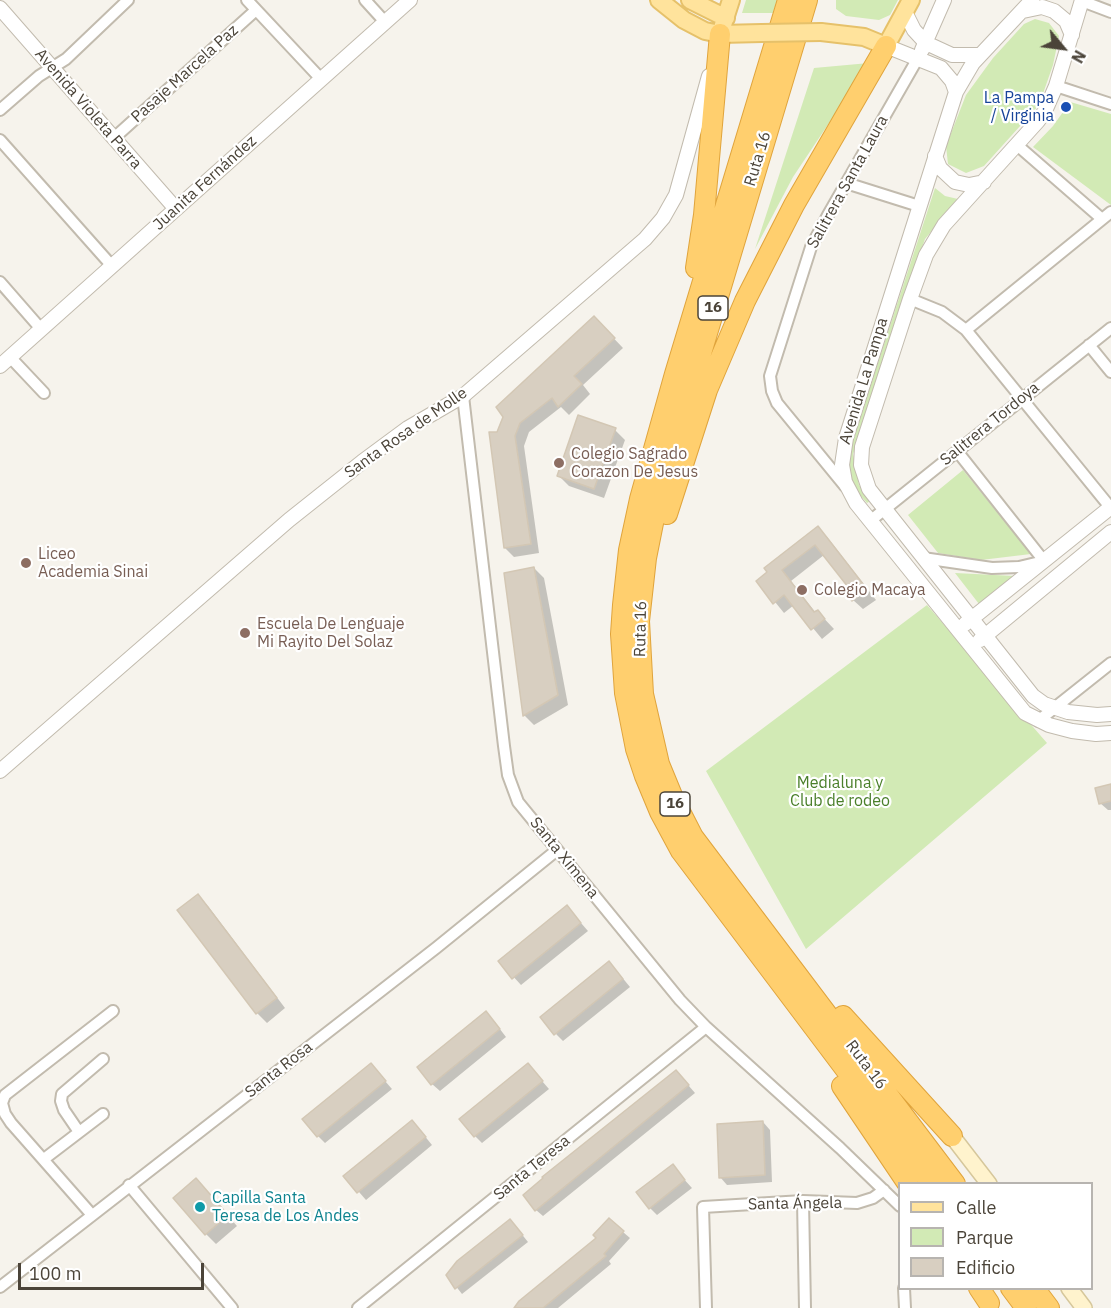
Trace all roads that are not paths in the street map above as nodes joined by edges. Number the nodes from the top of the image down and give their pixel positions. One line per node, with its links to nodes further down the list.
1 (4, 0): 14 (street)
2 (128, 0): 26 (street)
3 (247, 0): 16 (street)
4 (365, 0): 19 (street)
5 (410, 0): 19 (street, Juanita Fernández)
6 (658, 0): 20 (main road)
7 (690, 0): 20 (main road)
8 (731, 0): 20 (main road)
9 (788, 0): 50 (highway, Ruta 16 / 16)
10 (807, 0): 63 (highway, Ruta 16 / 16)
11 (944, 0): 22 (street, Salitrera Santa Laura)
12 (1032, 0): 17 (street, Avenida La Pampa)
13 (1082, 0): 18 (street); 21 (street, Avenida La Pampa)
14 (0, 6): 26 (street, Avenida Violeta Parra)
15 (908, 6): 22 (street); 23 (main road)
16 (256, 10): 27 (street); 32 (street, Pasaje Marcela Paz)
17 (1023, 11): 21 (street); 24 (street, Avenida La Pampa)
18 (1111, 12)
19 (385, 22): 27 (street, Juanita Fernández)
20 (723, 26): 23 (main road, bridge); 50 (highway); 52 (street, Santa Rosa de Molle)
21 (1072, 35): 28 (street, Avenida La Pampa)
22 (926, 44): 24 (street); 25 (street, Salitrera Santa Laura)
23 (886, 46): 25 (street); 63 (highway)
24 (980, 55): 29 (street, Avenida La Pampa)
25 (918, 58): 29 (street); 37 (street, Salitrera Santa Laura)
26 (52, 68): 31 (street); 32 (street, Avenida Violeta Parra)
27 (321, 79): 39 (street, Juanita Fernández)
28 (1056, 86): 30 (street); 34 (street, Avenida La Pampa)
29 (956, 92): 35 (street, Avenida La Pampa)
30 (1111, 104)
31 (0, 110)
32 (114, 138): 39 (street, Avenida Violeta Parra)
33 (0, 140): 41 (street)
34 (1017, 145): 36 (street, Avenida La Pampa); 40 (street)
35 (935, 156): 36 (street); 38 (street, Avenida La Pampa)
36 (984, 182): 43 (street, Avenida La Pampa)
37 (846, 183): 38 (street); 55 (street, Salitrera Santa Laura)
38 (919, 206): 55 (street, Avenida La Pampa)
39 (176, 209): 41 (street, Juanita Fernández)
40 (1107, 216): 46 (street)
41 (112, 266): 45 (street, Juanita Fernández)
42 (0, 282): 45 (street)
43 (910, 299): 46 (street); 57 (street, Avenida La Pampa)
44 (1111, 328): 47 (street, Salitrera Tordoya)
45 (42, 329): 48 (street, Juanita Fernández)
46 (966, 330): 53 (street)
47 (1089, 345): 49 (street); 53 (street, Salitrera Tordoya)
48 (5, 362): 51 (street)
49 (1111, 372)
50 (675, 374): 74 (highway, Ruta 16 / 16)
51 (44, 393)
52 (463, 396): 72 (street, Santa Rosa de Molle); 73 (street, Santa Ximena)
53 (1021, 399): 54 (street, Salitrera Tordoya); 56 (street)
54 (957, 451): 57 (street, Salitrera Tordoya); 61 (street)
55 (848, 490): 58 (street, Avenida La Pampa)
56 (1111, 507): 61 (street)
57 (885, 509): 58 (street, Salitrera Tordoya); 60 (street, Avenida La Pampa)
58 (870, 521): 64 (street, Avenida La Pampa)
59 (1111, 532): 65 (street)
60 (923, 558): 61 (street); 62 (street, Avenida La Pampa)
61 (1044, 561): 62 (street)
62 (972, 619): 64 (street); 65 (street, Avenida La Pampa)
63 (639, 621): 75 (highway, Ruta 16 / 16)
64 (958, 630): 66 (street, Avenida La Pampa)
65 (985, 636): 66 (street); 68 (street, Avenida La Pampa)
66 (972, 647): 70 (street, Avenida La Pampa)
67 (1111, 663): 68 (street)
68 (1054, 708): 69 (street, Avenida La Pampa); 70 (street)
69 (1111, 714)
70 (1038, 721): 71 (street, Avenida La Pampa)
71 (1111, 733)
72 (0, 771)
73 (557, 850): 77 (street, Santa Ximena); 87 (street, Santa Rosa)
74 (710, 890): 83 (highway); 84 (highway, Ruta 16 / 16)
75 (784, 956): 81 (highway); 85 (highway, Ruta 16 / 16)
76 (113, 1011): 82 (street)
77 (706, 1027): 88 (street, Santa Ximena); 98 (street, Santa Teresa)
78 (103, 1059): 80 (street)
79 (103, 1114): 80 (street)
80 (79, 1132): 82 (street)
81 (952, 1136): 86 (main road)
82 (44, 1159): 91 (street)
83 (907, 1182)
84 (930, 1182)
85 (954, 1182)
86 (987, 1182)
87 (129, 1185): 91 (street, Santa Rosa); 97 (street)
88 (884, 1190): 89 (street, Santa Ángela); 90 (street, Santa Ximena)
89 (803, 1202): 99 (street, Santa Ángela); 100 (street)
90 (898, 1204)
91 (92, 1215): 92 (street, Santa Rosa)
92 (0, 1287)
93 (904, 1290): 101 (street)
94 (1012, 1290): 102 (highway)
95 (1036, 1290): 103 (highway)
96 (1070, 1290): 104 (main road)
97 (232, 1308)
98 (358, 1308)
99 (706, 1308)
100 (805, 1308)
101 (905, 1308)
102 (1026, 1308)
103 (1049, 1308)
104 (1084, 1308)

